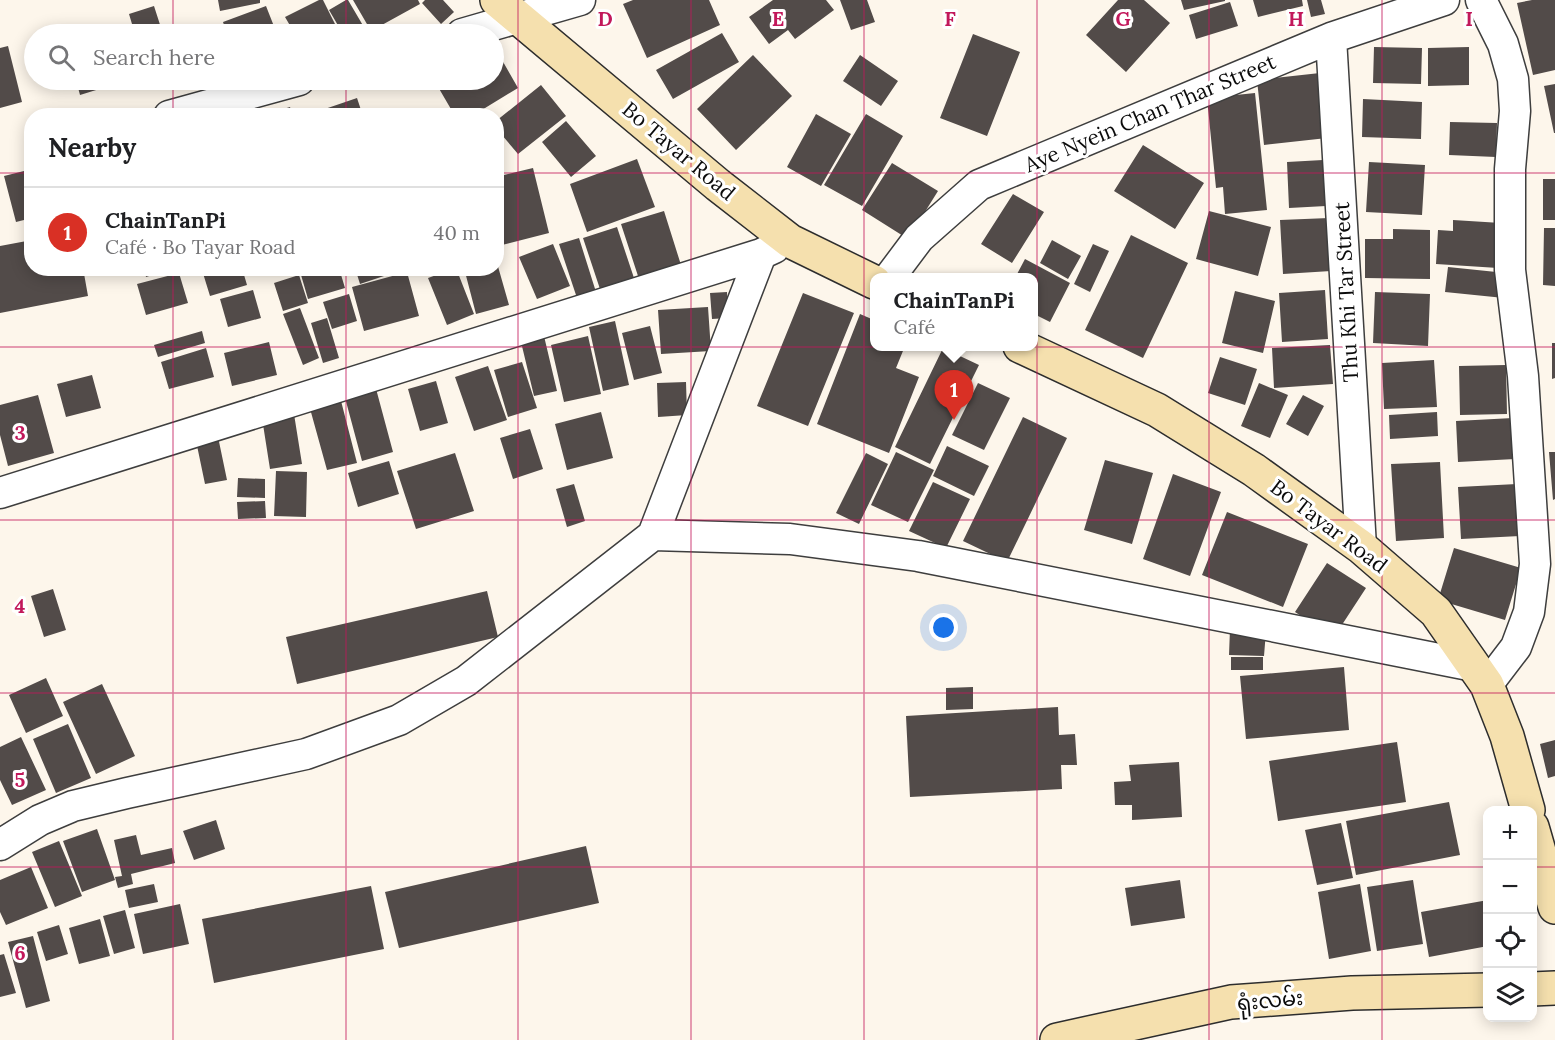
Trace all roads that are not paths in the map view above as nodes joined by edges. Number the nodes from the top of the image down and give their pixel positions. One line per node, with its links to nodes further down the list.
1 (580, 0): 4 (street)
2 (1444, 0): 6 (street, Aye Nyein Chan Thar Street)
3 (1481, 0): 16 (street)
4 (508, 9): 5 (street); 9 (main road, Bo Tayar Road)
5 (480, 24)
6 (1331, 38): 10 (street, Aye Nyein Chan Thar Street); 15 (street, Thu Khi Tar Street)
7 (263, 90): 8 (street)
8 (198, 108)
9 (776, 247): 11 (main road, Bo Tayar Road); 13 (street); 14 (street)
10 (893, 273)
11 (870, 281)
12 (1031, 351): 15 (main road, Bo Tayar Road)
13 (0, 494)
14 (653, 535): 16 (street); 19 (street)
15 (1360, 547): 16 (main road, Bo Tayar Road)
16 (1480, 676): 17 (main road, Bo Tayar Road)
17 (1527, 806)
18 (1537, 842): 20 (main road)
19 (0, 845)
20 (1555, 907)
21 (1555, 988): 22 (main road)
22 (1537, 989)
23 (1483, 990): 24 (main road, ရုံးလမ်း)
24 (1057, 1040)

